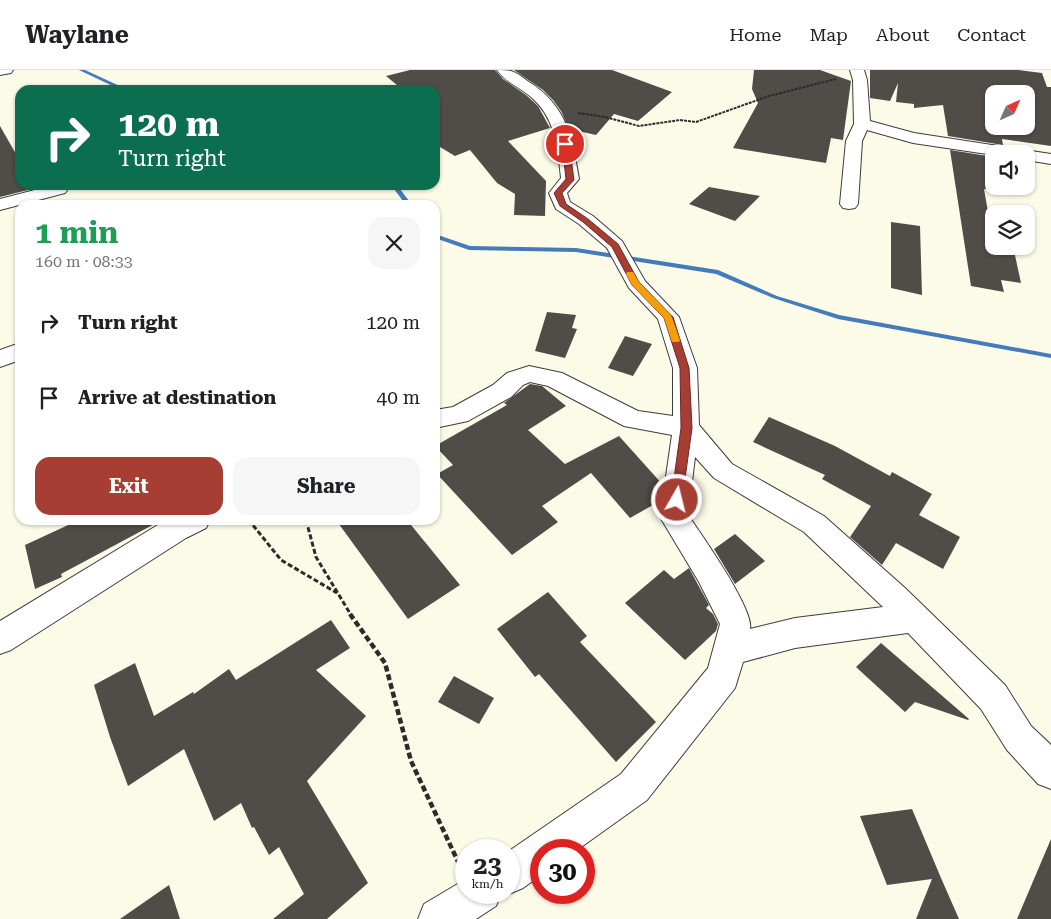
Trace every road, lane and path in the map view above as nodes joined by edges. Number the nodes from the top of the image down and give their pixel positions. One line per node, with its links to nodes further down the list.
1 (6, 70): 3 (street)
2 (504, 70): 5 (street)
3 (0, 71)
4 (858, 72): 5 (path); 6 (street)
5 (551, 109): 18 (street)
6 (862, 124): 7 (street); 13 (street)
7 (985, 149)
8 (1035, 156): 9 (street)
9 (1051, 159)
10 (55, 190): 11 (street)
11 (18, 200)
12 (15, 201): 14 (street)
13 (849, 204)
14 (0, 205)
15 (15, 353): 16 (street)
16 (0, 359)
17 (440, 418): 18 (street)
18 (686, 428): 23 (street); 25 (street)
19 (185, 525): 24 (street)
20 (253, 525): 22 (path)
21 (307, 525): 22 (path)
22 (338, 593): 28 (path)
23 (914, 618): 25 (street); 26 (street)
24 (0, 639)
25 (730, 650): 27 (street)
26 (1051, 771)
27 (560, 839)
28 (455, 848)
29 (455, 901): 30 (street)
30 (439, 919)

